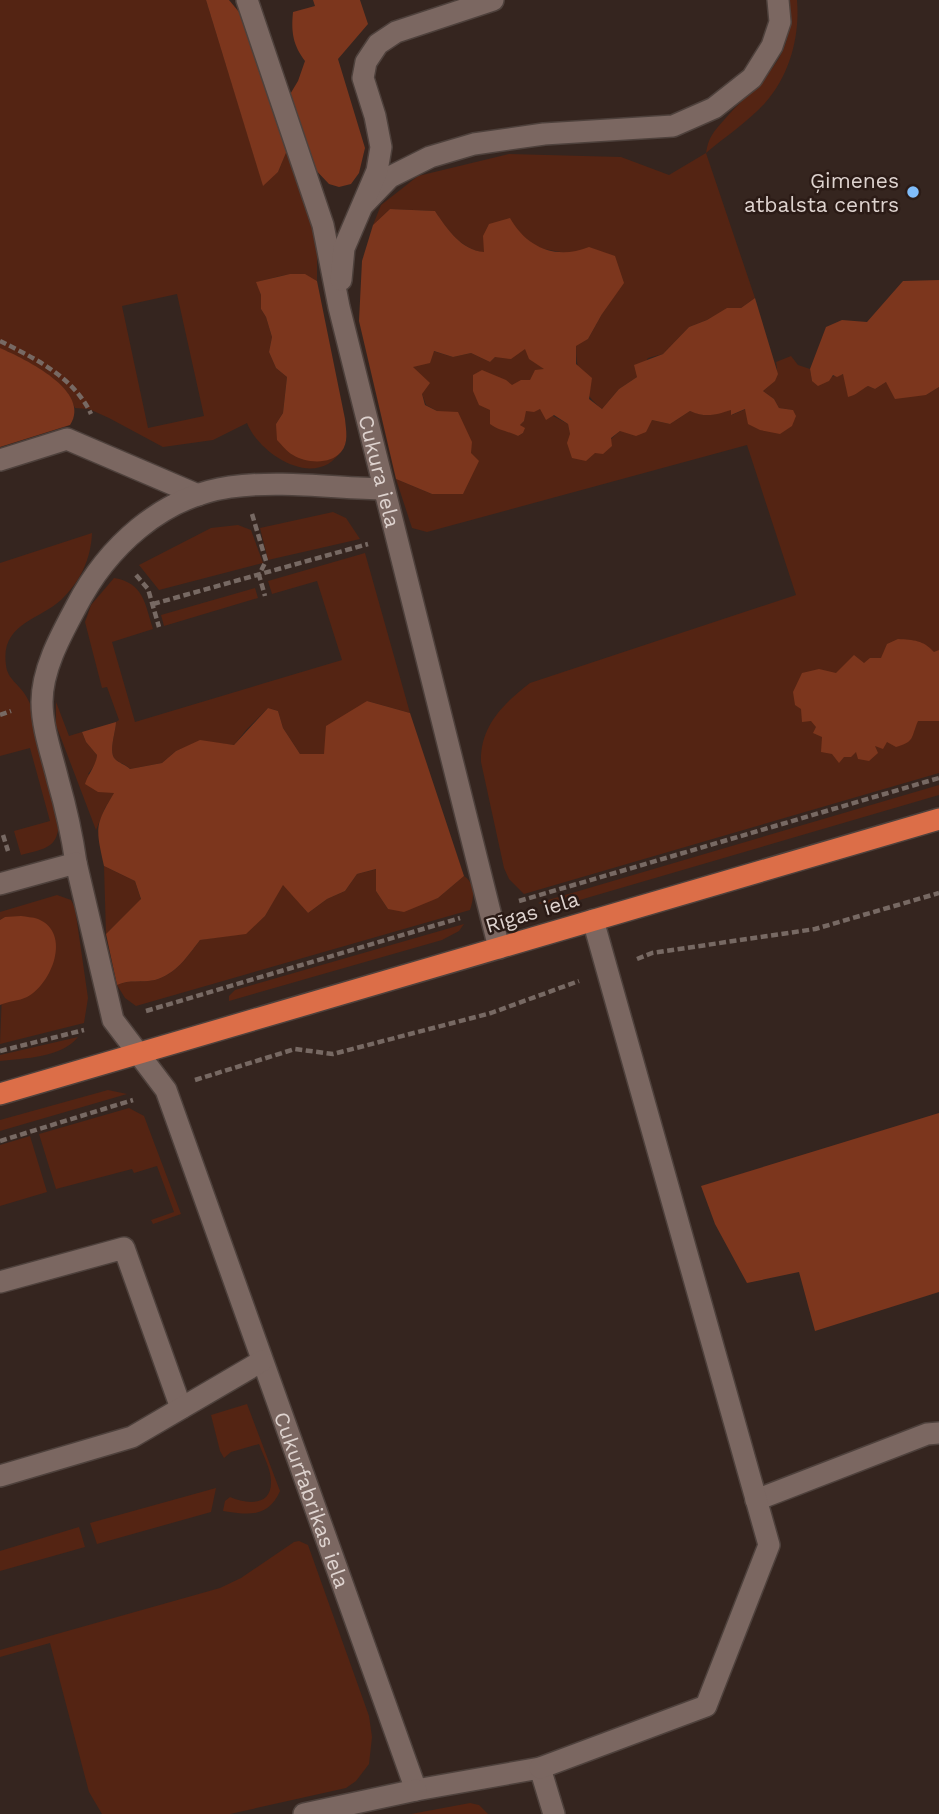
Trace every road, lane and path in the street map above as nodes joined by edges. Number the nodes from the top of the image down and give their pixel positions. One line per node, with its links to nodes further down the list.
1 (247, 0): 5 (street, Cukura iela)
2 (493, 0): 4 (street)
3 (778, 0): 4 (street)
4 (364, 204): 5 (street)
5 (339, 307): 10 (street, Cukura iela)
6 (0, 341): 7 (path)
7 (109, 457): 8 (street); 11 (street)
8 (0, 460)
9 (243, 486): 10 (street); 11 (street); 14 (path)
10 (384, 489): 12 (street, Cukura iela)
11 (198, 495): 13 (street)
12 (396, 536): 14 (path); 23 (street, Cukura iela)
13 (115, 550): 16 (path); 19 (street)
14 (259, 575): 15 (path); 16 (path)
15 (265, 596)
16 (153, 604): 17 (path)
17 (159, 627)
18 (939, 819): 22 (highway, Rīgas iela)
19 (76, 863): 20 (street); 25 (street)
20 (0, 884)
21 (939, 893): 24 (path)
22 (593, 920): 23 (highway, Rīgas iela); 24 (street)
23 (499, 948): 25 (highway, Rīgas iela)
24 (607, 970): 26 (path); 34 (street)
25 (139, 1053): 26 (street, Cukurfabrikas iela); 27 (highway, Rīgas iela)
26 (166, 1090): 28 (path); 30 (street, Cukurfabrikas iela)
27 (0, 1094)
28 (0, 1141)
29 (0, 1282): 31 (street)
30 (262, 1361): 31 (street); 36 (street, Cukurfabrikas iela)
31 (181, 1408): 33 (street)
32 (939, 1433): 34 (street)
33 (0, 1476)
34 (756, 1500): 35 (street)
35 (540, 1768): 36 (street); 38 (street)
36 (416, 1790): 37 (street)
37 (304, 1814)
38 (554, 1814)

